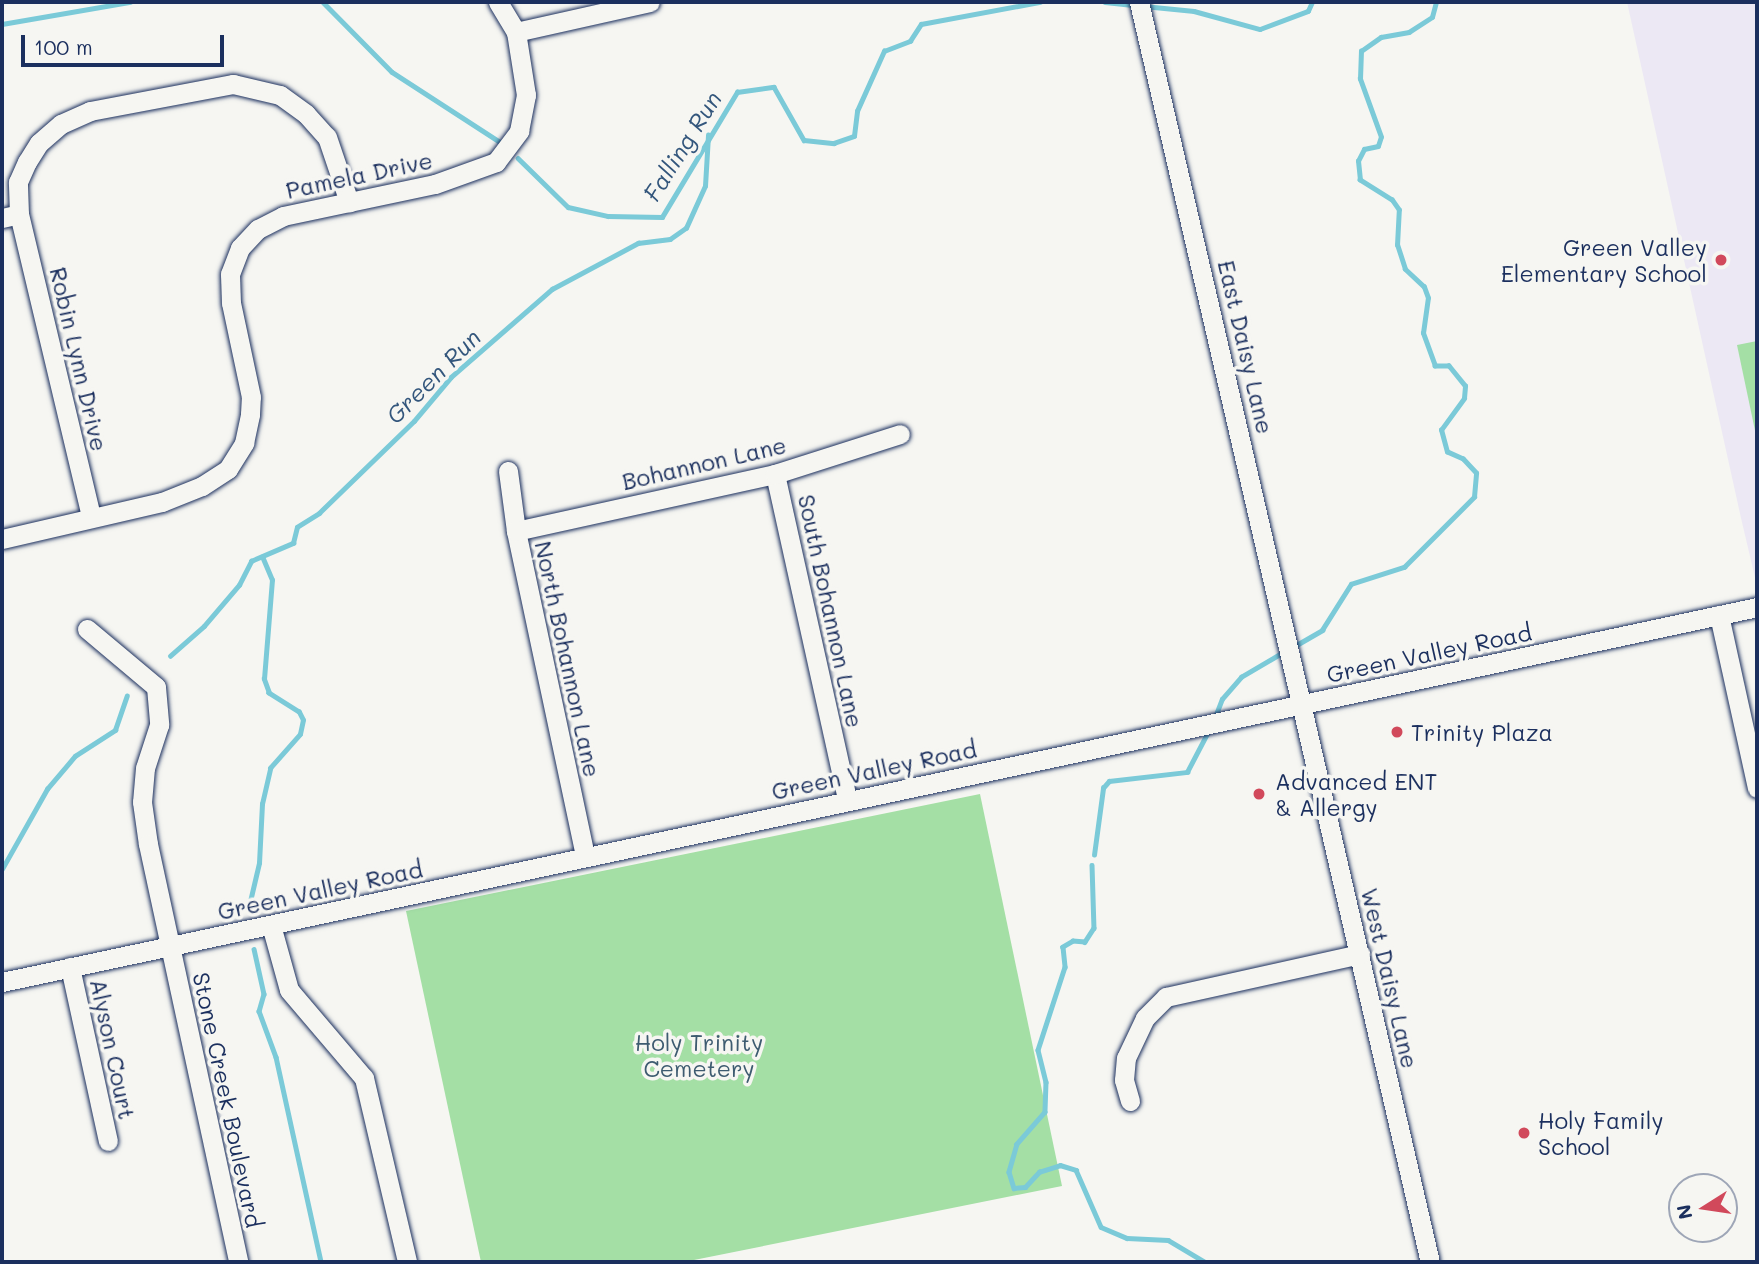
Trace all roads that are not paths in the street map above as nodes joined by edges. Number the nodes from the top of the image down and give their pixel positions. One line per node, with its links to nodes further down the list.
1 (498, 2): 4 (street, Pamela Drive)
2 (650, 2): 4 (street)
3 (1142, 11): 16 (street, East Daisy Lane)
4 (516, 32): 5 (street, Pamela Drive)
5 (349, 202): 6 (street, Robin Lynn Drive); 10 (street, Pamela Drive)
6 (10, 216): 10 (street, Robin Lynn Drive)
7 (900, 434): 9 (street, Bohannon Lane)
8 (508, 471): 11 (street, North Bohannon Lane)
9 (775, 474): 11 (street, Bohannon Lane); 18 (street, South Bohannon Lane)
10 (91, 517): 12 (street, Pamela Drive)
11 (516, 531): 19 (street, North Bohannon Lane)
12 (2, 538)
13 (1757, 607): 14 (street, Green Valley Road)
14 (1719, 615): 16 (street, Green Valley Road); 17 (street)
15 (87, 629): 21 (street, Stone Creek Boulevard)
16 (1301, 705): 18 (street, Green Valley Road); 22 (street, West Daisy Lane)
17 (1757, 788)
18 (847, 800): 19 (street, Green Valley Road)
19 (585, 857): 20 (street, Green Valley Road)
20 (271, 925): 21 (street, Green Valley Road); 28 (street)
21 (170, 947): 23 (street, Green Valley Road); 27 (street, Stone Creek Boulevard)
22 (1360, 954): 25 (street); 29 (street, West Daisy Lane)
23 (70, 967): 24 (street, Green Valley Road); 26 (street, Alyson Court)
24 (2, 982)
25 (1130, 1101)
26 (108, 1141)
27 (238, 1262)
28 (407, 1262)
29 (1430, 1262)

